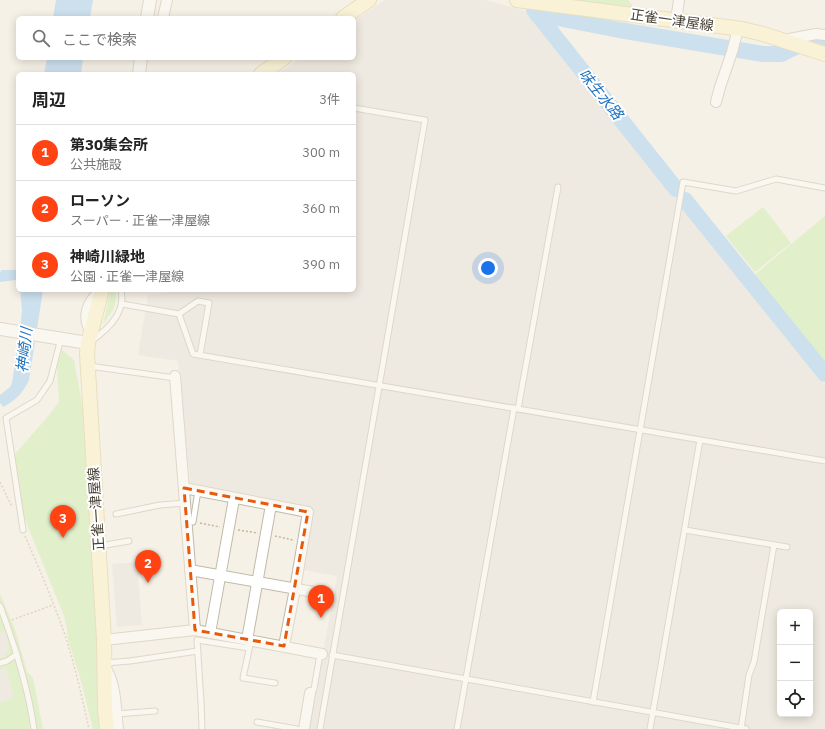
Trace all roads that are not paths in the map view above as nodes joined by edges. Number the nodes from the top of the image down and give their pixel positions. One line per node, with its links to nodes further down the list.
1 (150, 0): 7 (street)
2 (167, 0): 8 (street)
3 (369, 0): 9 (main road)
4 (517, 0): 6 (main road, 正雀一津屋線)
5 (679, 0): 10 (street)
6 (542, 2): 10 (main road, 正雀一津屋線)
7 (147, 16)
8 (163, 16)
9 (346, 16)
10 (676, 20): 11 (main road, 正雀一津屋線)
11 (738, 29): 13 (main road, 正雀一津屋線); 19 (street)
12 (825, 35): 13 (street)
13 (795, 44): 14 (main road, 正雀一津屋線)
14 (825, 54)
15 (141, 60): 17 (street)
16 (281, 60): 18 (main road)
17 (139, 72)
18 (264, 72)
19 (716, 102)
20 (356, 108): 33 (lane)
21 (558, 187): 34 (lane)
22 (825, 188): 35 (lane)
23 (101, 292): 28 (main road, 正雀一津屋線)
24 (121, 292): 25 (lane)
25 (122, 304): 26 (lane); 28 (lane)
26 (179, 314): 30 (lane); 30 (lane)
27 (2, 330): 29 (street)
28 (90, 337): 29 (street); 31 (main road, 正雀一津屋線)
29 (55, 338): 45 (lane)
30 (200, 355): 33 (lane)
31 (88, 366): 32 (lane); 49 (main road, 正雀一津屋線)
32 (175, 377): 38 (street)
33 (379, 385): 34 (lane); 64 (lane)
34 (516, 409): 35 (lane); 67 (lane)
35 (640, 430): 36 (lane); 70 (lane)
36 (700, 440): 37 (lane); 46 (lane)
37 (825, 461)
38 (184, 488): 39 (street); 41 (street)
39 (198, 491): 40 (street); 44 (lane)
40 (234, 499): 42 (street); 52 (street)
41 (185, 503): 43 (lane); 51 (street)
42 (271, 505): 53 (street); 54 (street)
43 (116, 514)
44 (193, 522)
45 (23, 530)
46 (684, 530): 48 (lane); 72 (lane)
47 (129, 541): 49 (lane)
48 (774, 545): 50 (lane); 84 (lane)
49 (98, 546): 59 (main road, 正雀一津屋線)
50 (787, 547)
51 (190, 570): 52 (street); 57 (street)
52 (221, 576): 53 (street); 58 (street)
53 (258, 583): 54 (street); 60 (street)
54 (295, 589): 56 (street); 61 (street)
55 (0, 606): 63 (lane)
56 (323, 606)
57 (195, 630): 58 (street); 59 (street)
58 (210, 633): 60 (street)
59 (104, 640): 66 (main road, 正雀一津屋線)
60 (249, 643): 61 (street); 62 (lane); 68 (lane)
61 (284, 646): 64 (street)
62 (198, 651): 66 (lane); 78 (lane)
63 (16, 654): 65 (lane); 75 (lane)
64 (325, 654): 67 (lane); 69 (lane); 81 (lane)
65 (0, 663)
66 (104, 665): 73 (street); 76 (main road, 正雀一津屋線)
67 (466, 679): 70 (lane); 82 (lane)
68 (275, 683)
69 (310, 693): 80 (street)
70 (593, 702): 72 (lane)
71 (155, 711): 73 (lane)
72 (652, 712): 83 (lane); 84 (lane)
73 (116, 714): 77 (street)
74 (257, 722): 79 (lane)
75 (34, 729)
76 (107, 729)
77 (118, 729)
78 (202, 729)
79 (297, 729)
80 (304, 729)
81 (320, 729)
82 (457, 729)
83 (650, 729)
84 (743, 729)

